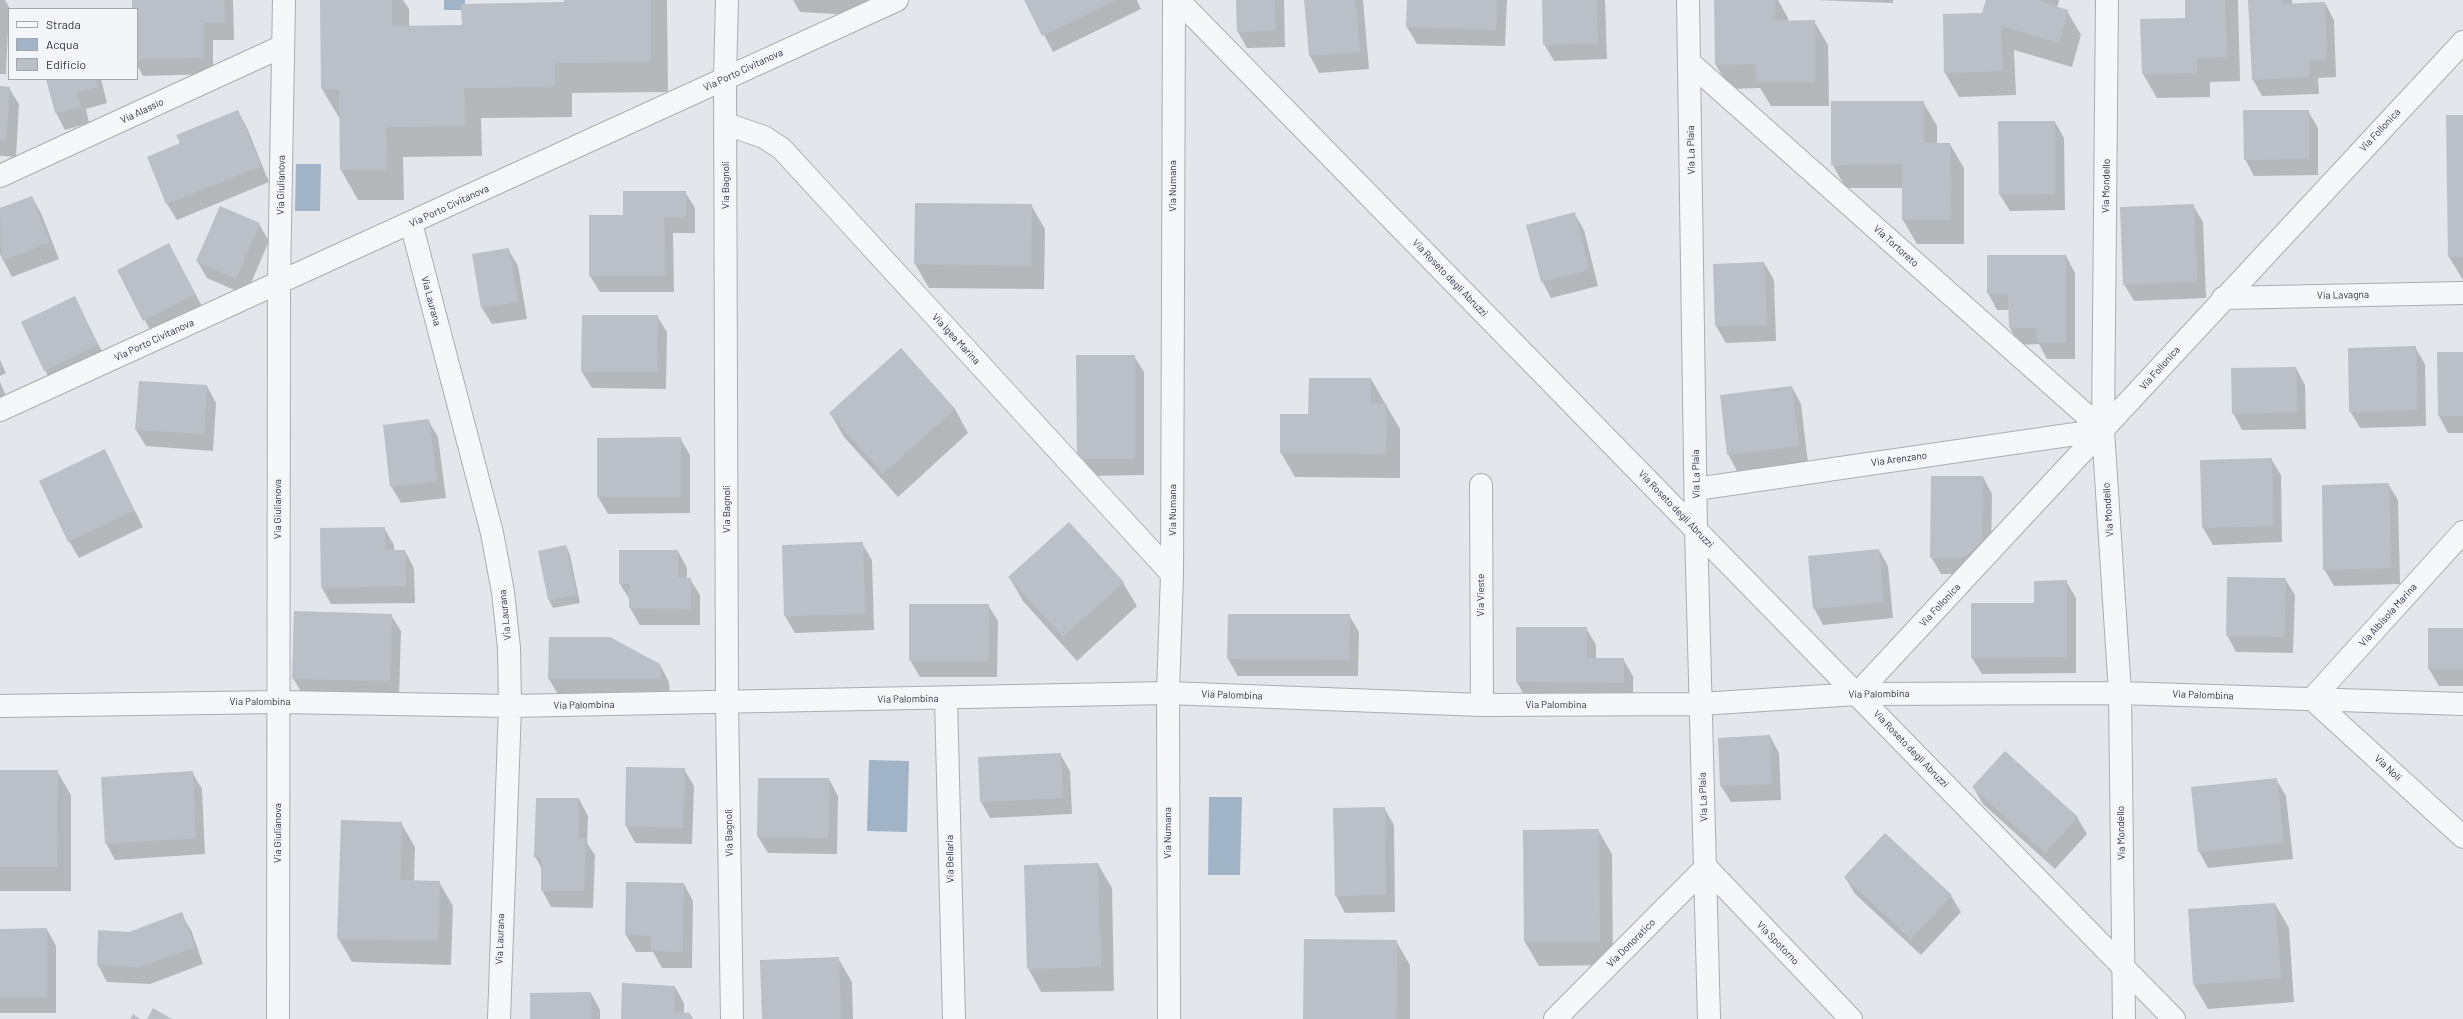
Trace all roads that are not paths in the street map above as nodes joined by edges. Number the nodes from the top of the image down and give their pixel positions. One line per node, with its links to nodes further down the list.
1 (284, 0): 9 (street, Via Giulianova)
2 (727, 0): 11 (street, Via Bagnoli)
3 (897, 0): 11 (street, Via Porto Civitanova)
4 (1174, 0): 24 (street, Via Numana)
5 (1178, 0): 22 (street, Via Roseto degli Abruzzi)
6 (1688, 0): 10 (street, Via La Plaia)
7 (2107, 0): 19 (street, Via Mondello)
8 (2463, 42): 17 (street, Via Follonica)
9 (283, 46): 13 (street, Via Alassio); 15 (street, Via Giulianova)
10 (1689, 62): 19 (street, Via Tortoreto); 21 (street, Via La Plaia)
11 (725, 78): 12 (street, Via Bagnoli); 14 (street, Via Porto Civitanova)
12 (726, 124): 24 (street, Via Igea Marina); 31 (street, Via Bagnoli)
13 (0, 176)
14 (411, 223): 15 (street, Via Porto Civitanova); 36 (street, Via Laurana)
15 (279, 283): 18 (street, Via Porto Civitanova); 30 (street, Via Giulianova)
16 (2463, 293): 17 (street, Via Lavagna)
17 (2223, 298): 19 (street, Via Follonica)
18 (0, 410)
19 (2103, 430): 21 (street, Via Arenzano); 26 (street, Via Mondello); 27 (street, Via Follonica)
20 (1481, 485): 34 (street, Via Vieste)
21 (1696, 489): 22 (street, Via La Plaia)
22 (1696, 529): 27 (street, Via Roseto degli Abruzzi); 32 (street, Via La Plaia)
23 (2463, 532): 29 (street, Via Albisola Marina)
24 (1172, 574): 25 (street, Via Numana)
25 (1168, 692): 28 (street, Via Palombina); 34 (street, Via Palombina); 44 (street, Via Numana)
26 (2120, 693): 27 (street, Via Palombina); 29 (street, Via Palombina); 39 (street, Via Mondello)
27 (1857, 694): 32 (street, Via Palombina); 39 (street, Via Roseto degli Abruzzi)
28 (946, 698): 31 (street, Via Palombina); 43 (street, Via Bellaria)
29 (2312, 699): 33 (street, Via Palombina); 37 (street, Via Noli)
30 (278, 702): 35 (street, Via Palombina); 36 (street, Via Palombina); 40 (street, Via Giulianova)
31 (728, 702): 36 (street, Via Palombina); 42 (street, Via Bagnoli)
32 (1700, 704): 34 (street, Via Palombina); 38 (street, Via La Plaia)
33 (2463, 704)
34 (1482, 705)
35 (0, 706)
36 (510, 706): 41 (street, Via Laurana)
37 (2463, 837)
38 (1706, 867): 45 (street, Via Donoratico); 46 (street, Via La Plaia); 47 (street, Via Spotorno)
39 (2123, 967): 48 (street, Via Mondello); 49 (street, Via Roseto degli Abruzzi)
40 (278, 1019)
41 (499, 1019)
42 (732, 1019)
43 (954, 1019)
44 (1169, 1019)
45 (1555, 1019)
46 (1708, 1019)
47 (1851, 1019)
48 (2124, 1019)
49 (2174, 1019)

